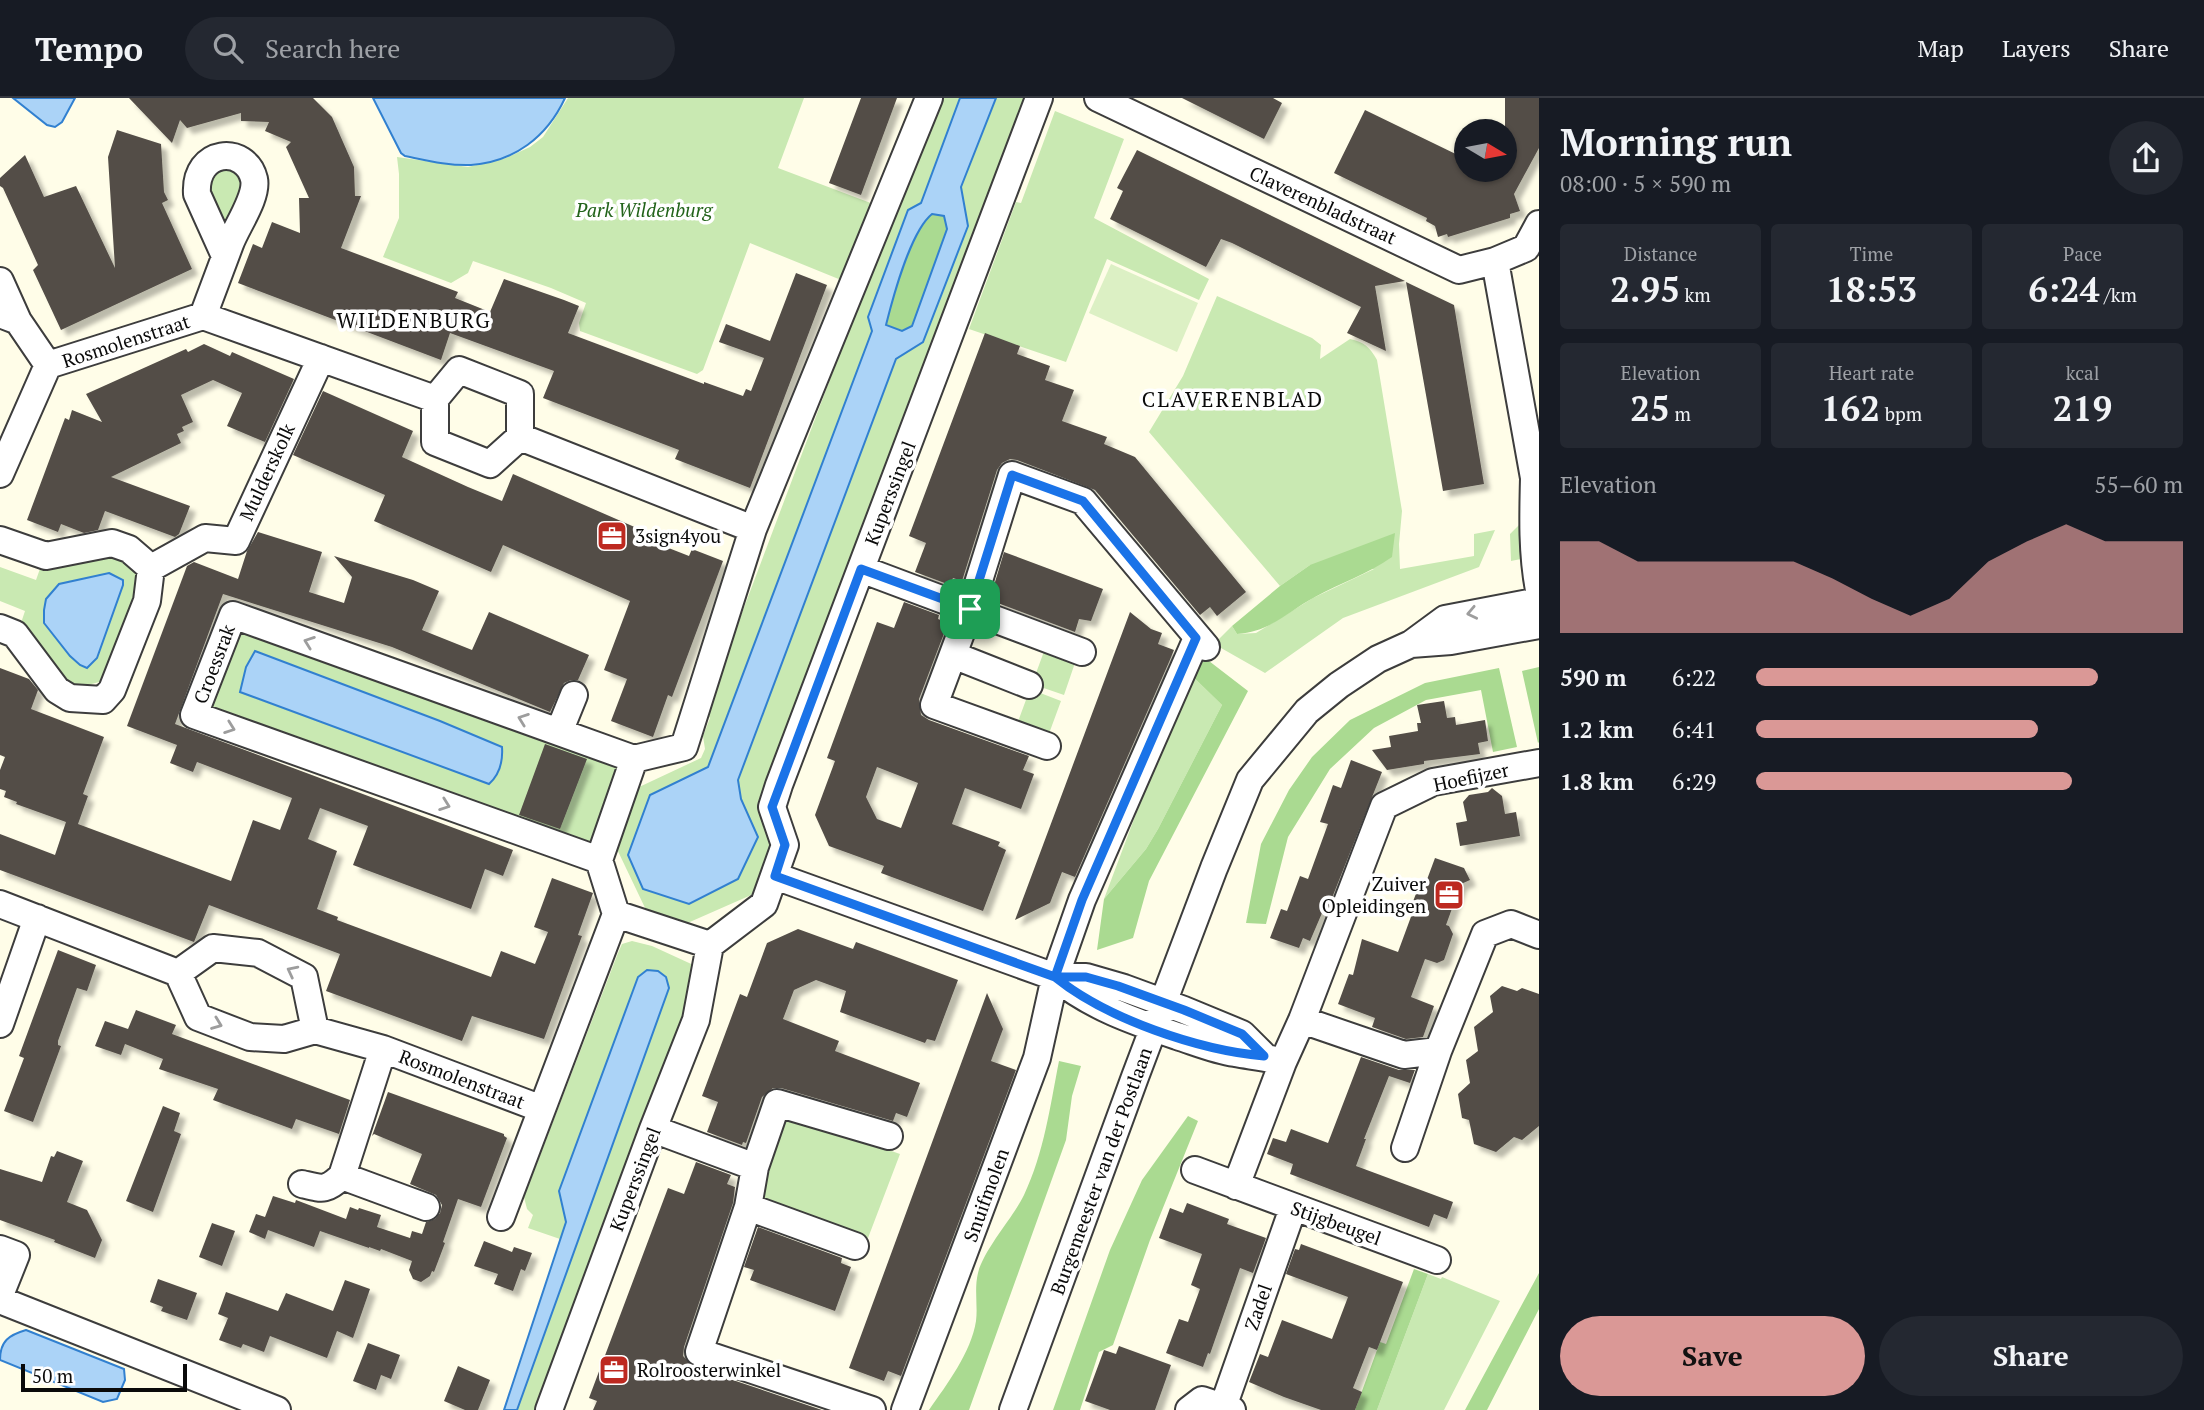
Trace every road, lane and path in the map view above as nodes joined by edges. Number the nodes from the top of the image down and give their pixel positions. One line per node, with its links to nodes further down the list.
1 (929, 98): 16 (street)
2 (1039, 98): 19 (street, Kuperssingel)
3 (1098, 98): 6 (street, Claverenbladstraat)
4 (1539, 224): 6 (street, Claverenbladstraat)
5 (225, 256): 8 (street)
6 (1495, 261): 15 (street)
7 (0, 281): 9 (street)
8 (203, 316): 10 (street, Rosmolenstraat); 11 (street, Rosmolenstraat)
9 (9, 317): 11 (street)
10 (321, 358): 12 (street, Rosmolenstraat); 18 (street, Mulderskolk)
11 (48, 365): 14 (street, Rosmolenstraat)
12 (435, 399): 13 (street); 13 (street)
13 (520, 438): 16 (street)
14 (0, 474)
15 (1537, 484): 20 (street)
16 (753, 529): 32 (street)
17 (0, 540): 18 (street)
18 (151, 568): 24 (street)
19 (861, 569): 22 (street); 35 (street, Kuperssingel)
20 (1539, 590)
21 (1539, 601): 25 (street, Burgemeester van der Postlaan, one-way to 25)
22 (970, 609): 26 (street); 27 (street); 42 (street, Snuifmolen)
23 (1539, 625): 25 (street, Burgemeester van der Postlaan)
24 (0, 628)
25 (1411, 643): 43 (street, Burgemeester van der Postlaan)
26 (1082, 652)
27 (953, 655): 28 (street); 31 (street)
28 (1029, 685)
29 (574, 695): 30 (street)
30 (559, 732): 32 (street, Croessrak); 34 (street, Croessrak, one-way to 34)
31 (1048, 746)
32 (634, 759): 34 (street)
33 (1539, 763): 44 (street, Hoefijzer)
34 (599, 860): 37 (street)
35 (775, 876): 40 (street, Kuperssingel); 42 (street)
36 (0, 904): 38 (street)
37 (616, 914): 40 (street); 51 (street)
38 (37, 919): 41 (street); 45 (street)
39 (1539, 935): 49 (street)
40 (710, 945): 52 (street, Kuperssingel)
41 (178, 973): 47 (street, one-way to 47); 47 (street, one-way to 41)
42 (1055, 977): 43 (street); 46 (street); 72 (street, Snuifmolen)
43 (1164, 1003): 46 (street, Burgemeester van der Postlaan); 50 (street)
44 (1302, 1020): 49 (street); 50 (street, Hoefijzer)
45 (0, 1024)
46 (1154, 1028): 50 (street); 73 (street, Burgemeester van der Postlaan)
47 (315, 1030): 48 (street, Rosmolenstraat)
48 (383, 1049): 51 (street, Rosmolenstraat); 57 (street, Rosmolenstraat)
49 (1438, 1051): 54 (street)
50 (1273, 1059): 59 (street)
51 (542, 1109): 63 (street)
52 (653, 1129): 55 (street); 70 (street, Kuperssingel)
53 (889, 1136): 55 (street)
54 (1405, 1148)
55 (755, 1167): 61 (street)
56 (1195, 1170): 59 (street, Stijgbeugel)
57 (342, 1176): 58 (street); 60 (street)
58 (302, 1184)
59 (1236, 1186): 62 (street, Stijgbeugel)
60 (426, 1207)
61 (748, 1207): 64 (street); 71 (street)
62 (1293, 1208): 66 (street, Stijgbeugel); 68 (street, Zadel)
63 (501, 1217)
64 (855, 1245)
65 (0, 1249): 67 (street)
66 (1437, 1260)
67 (0, 1298): 69 (street)
68 (1227, 1408): 74 (street, Zadel)
69 (277, 1410)
70 (548, 1410)
71 (872, 1410)
72 (905, 1410)
73 (1013, 1410)
74 (1189, 1410)

